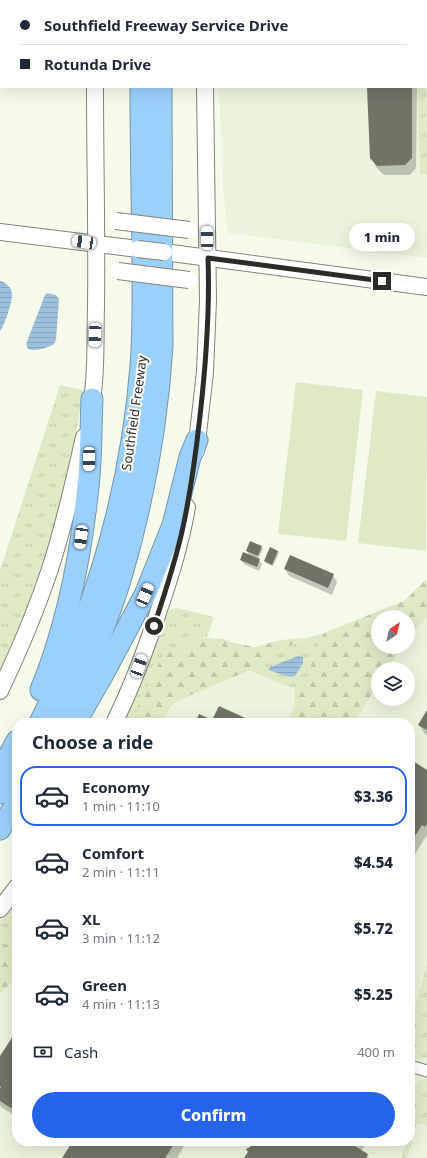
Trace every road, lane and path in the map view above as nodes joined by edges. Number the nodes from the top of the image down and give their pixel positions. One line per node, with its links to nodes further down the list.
1 (95, 88): 5 (main road)
2 (141, 88): 17 (highway, Southfield Freeway)
3 (161, 88): 18 (highway, Southfield Freeway)
4 (204, 88): 6 (main road)
5 (96, 198): 6 (main road, bridge); 8 (main road)
6 (207, 212): 9 (main road)
7 (0, 232): 8 (main road)
8 (97, 243): 9 (main road, bridge); 11 (main road)
9 (200, 257): 10 (main road); 12 (main road)
10 (427, 287)
11 (96, 292): 12 (main road, bridge); 13 (main road)
12 (208, 300): 14 (main road)
13 (92, 399): 15 (main road); 16 (highway)
14 (197, 440): 19 (highway); 20 (main road)
15 (0, 691)
16 (28, 718)
17 (42, 718)
18 (64, 718)
19 (78, 718)
20 (116, 718)
21 (12, 750): 22 (highway)
22 (0, 772)
23 (12, 773): 24 (highway)
24 (0, 793)
25 (12, 811): 26 (highway)
26 (0, 829)
27 (12, 829): 28 (highway)
28 (0, 846)
29 (12, 893): 30 (main road)
30 (0, 909)
31 (415, 1067): 32 (street)
32 (427, 1071)

